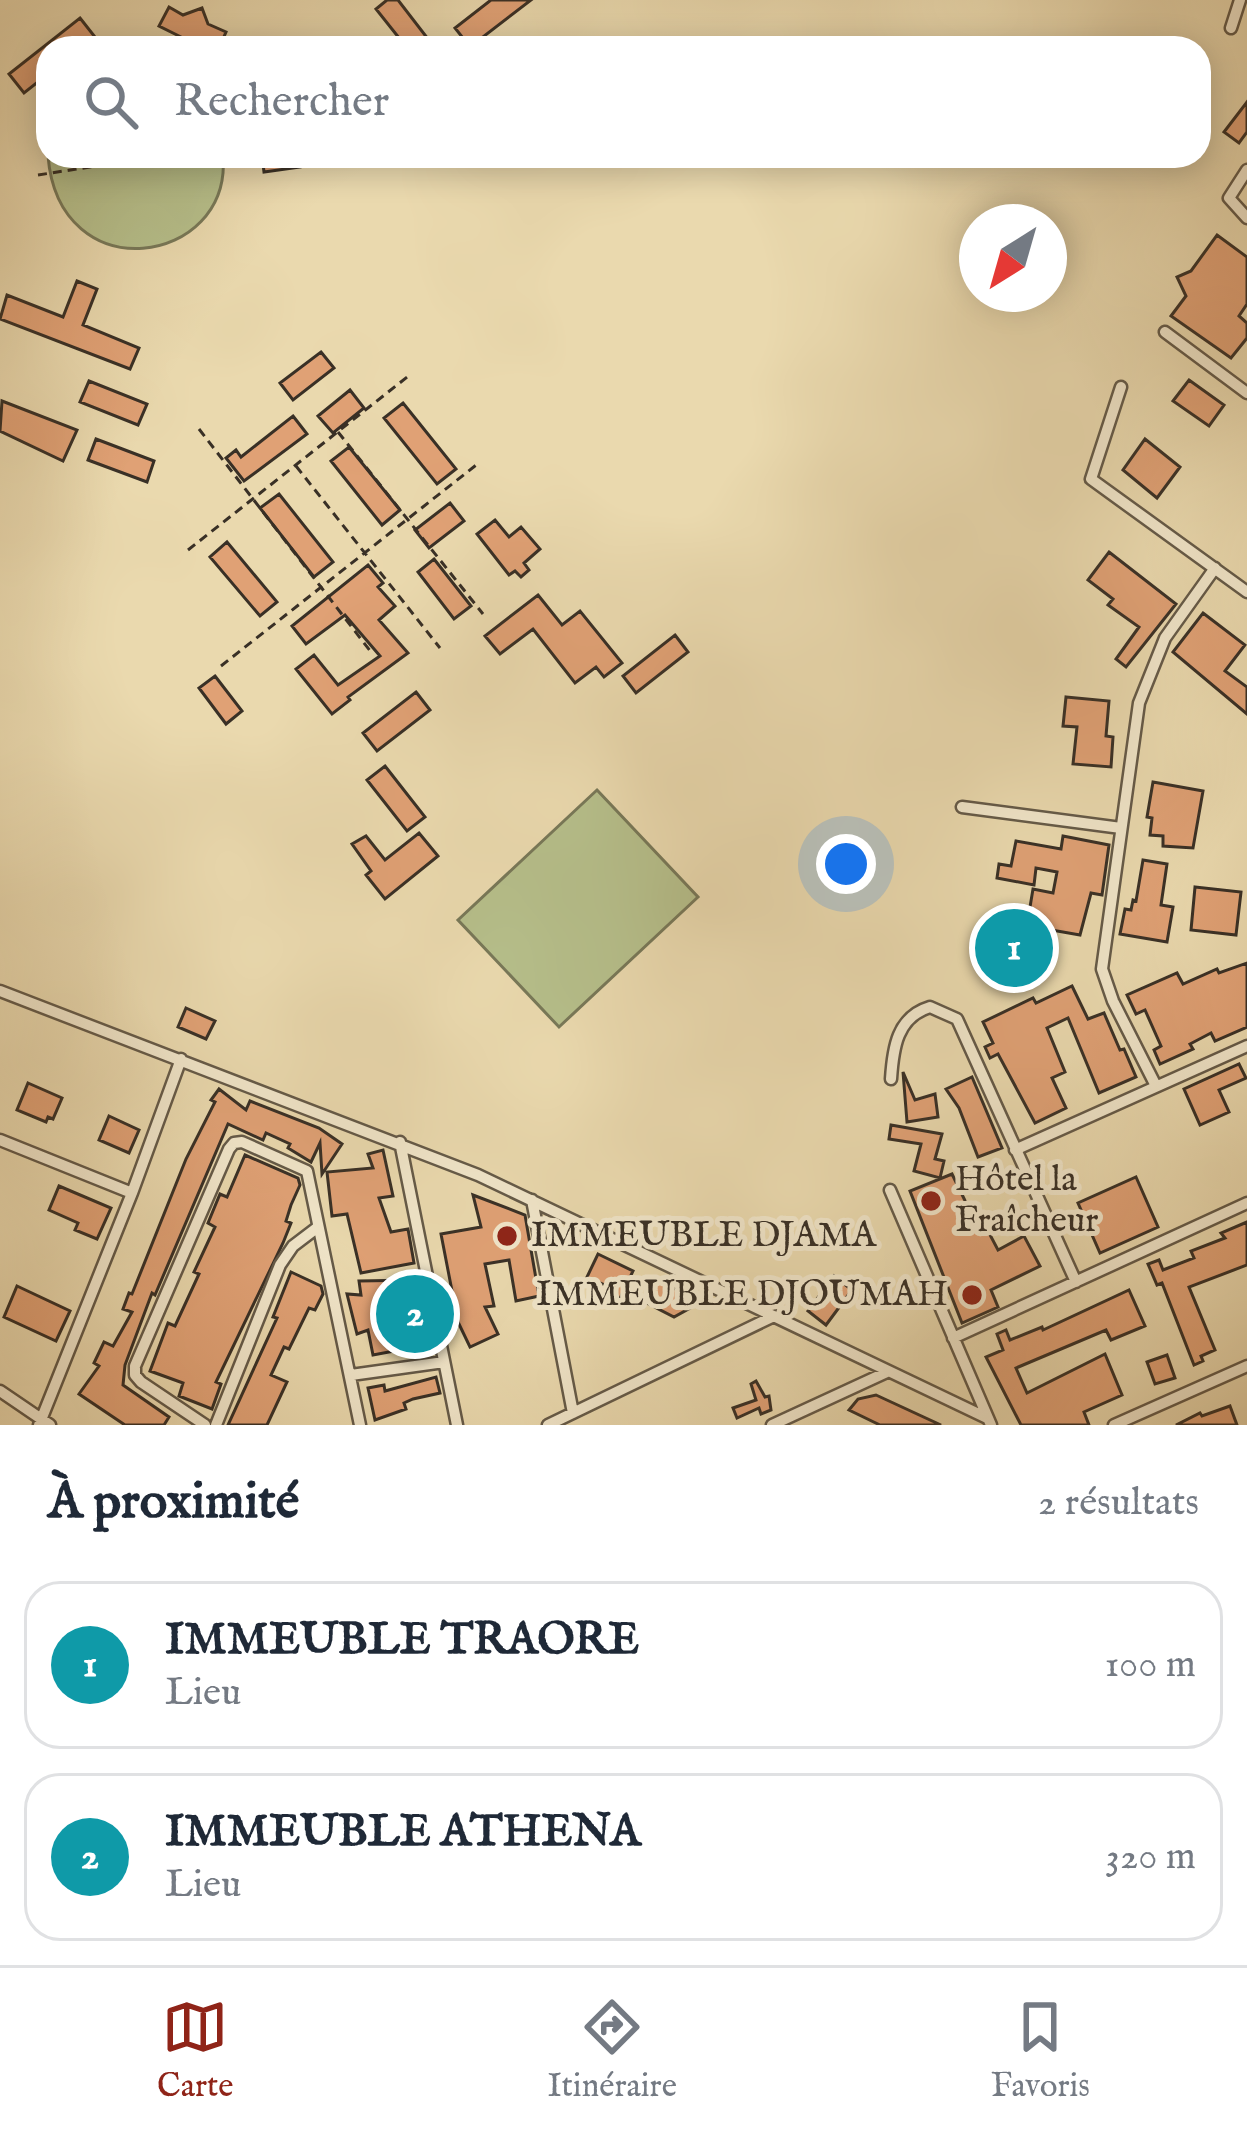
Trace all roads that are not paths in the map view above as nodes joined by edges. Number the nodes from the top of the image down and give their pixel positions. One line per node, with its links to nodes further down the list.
1 (1240, 0): 2 (street)
2 (1231, 28)
3 (1247, 170): 4 (street)
4 (1247, 218)
5 (1165, 332): 7 (street)
6 (1121, 387): 8 (street)
7 (1247, 392)
8 (1215, 568): 9 (street); 11 (street)
9 (1247, 592)
10 (962, 807): 11 (street)
11 (1121, 828): 16 (street)
12 (0, 991): 14 (street)
13 (1247, 1046): 16 (street)
14 (181, 1059): 18 (street); 21 (street)
15 (891, 1079): 19 (street)
16 (1156, 1086): 19 (street)
17 (0, 1140): 21 (street)
18 (400, 1142): 22 (street); 28 (street)
19 (1015, 1150): 25 (street)
20 (890, 1190): 27 (street)
21 (132, 1193): 35 (street)
22 (532, 1200): 26 (street); 33 (street)
23 (1247, 1203): 25 (street)
24 (318, 1227): 31 (street); 36 (street); 37 (street)
25 (1076, 1282): 27 (street)
26 (774, 1316): 30 (street); 33 (street)
27 (953, 1338): 34 (street)
28 (444, 1362): 31 (street); 39 (street)
29 (1247, 1366): 42 (street)
30 (887, 1372): 34 (street); 41 (street)
31 (351, 1375): 38 (street)
32 (0, 1391): 35 (street)
33 (573, 1413): 40 (street)
34 (989, 1421)
35 (44, 1423)
36 (206, 1425)
37 (216, 1425)
38 (360, 1425)
39 (457, 1425)
40 (548, 1425)
41 (772, 1425)
42 (1114, 1425)

